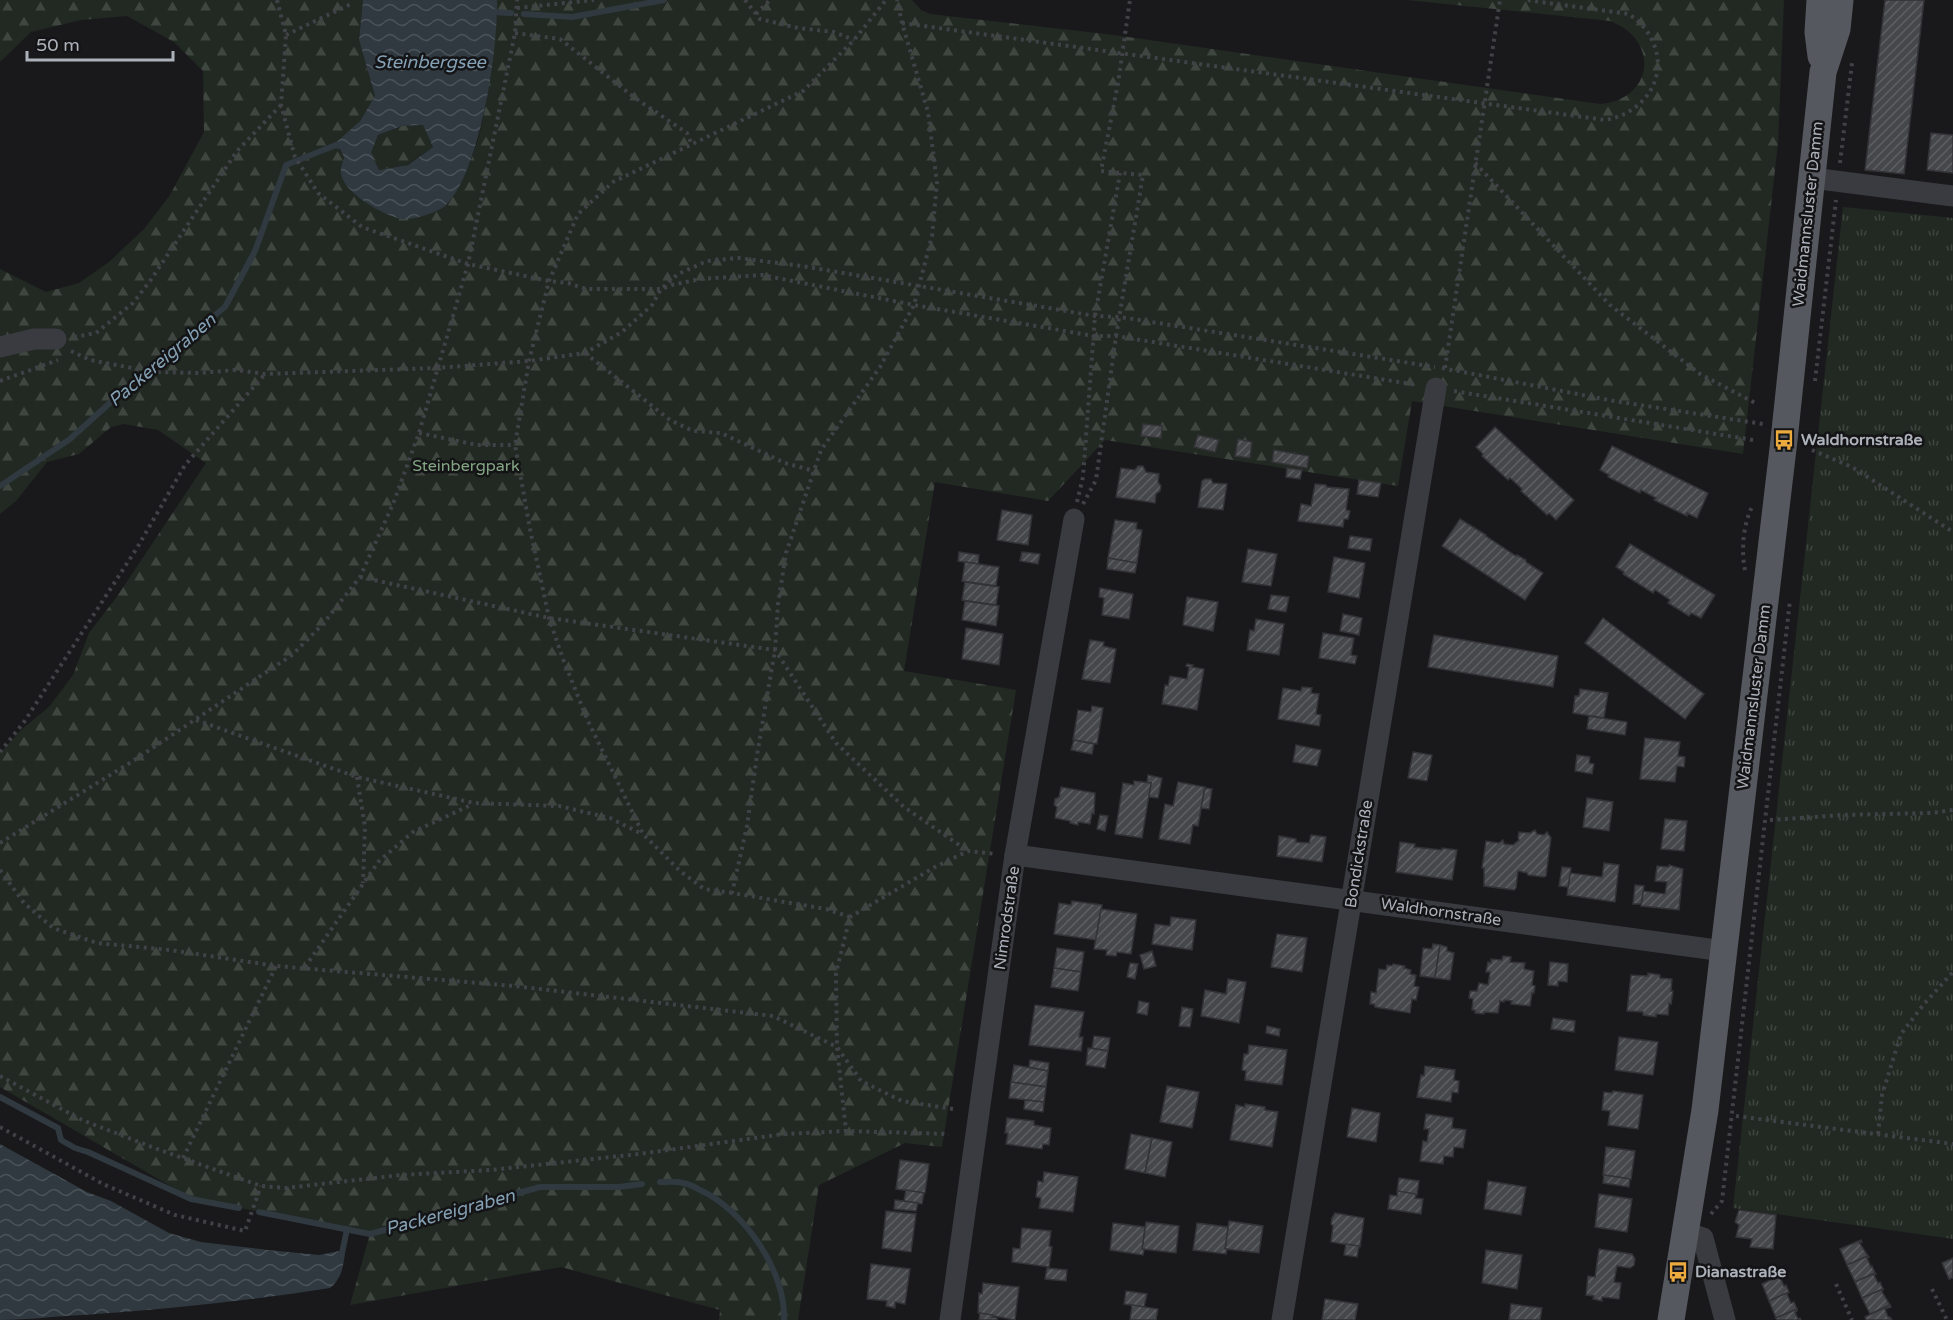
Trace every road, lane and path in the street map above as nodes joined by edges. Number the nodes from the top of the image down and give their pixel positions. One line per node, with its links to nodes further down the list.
1 (277, 0): 18 (path)
2 (517, 0): 14 (path)
3 (594, 0): 14 (path)
4 (744, 0): 15 (path)
5 (770, 0): 15 (path)
6 (886, 0): 19 (path)
7 (897, 0): 16 (path)
8 (1130, 0): 20 (path)
9 (1500, 0): 22 (path)
10 (1526, 0): 22 (path)
11 (1820, 0): 21 (main road, Waidmannsluster Damm)
12 (1840, 0): 21 (main road, Waidmannsluster Damm)
13 (351, 4): 18 (path)
14 (517, 8): 17 (path)
15 (756, 14): 19 (path)
16 (902, 23): 20 (path); 31 (path)
17 (515, 33): 24 (path); 29 (path)
18 (286, 35): 23 (path)
19 (854, 40): 24 (path)
20 (1121, 53): 22 (path); 26 (path)
21 (1823, 72): 27 (main road, Waidmannsluster Damm)
22 (1483, 103): 25 (path)
23 (281, 105): 29 (path); 39 (path)
24 (691, 143): 30 (path)
25 (1474, 163): 44 (path); 48 (path)
26 (1120, 173): 34 (path); 35 (path)
27 (1812, 178): 28 (street); 74 (main road, Waidmannsluster Damm)
28 (1953, 196)
29 (468, 264): 30 (path); 43 (path)
30 (549, 281): 32 (path); 42 (path)
31 (918, 286): 32 (path); 33 (path); 34 (path)
32 (661, 289): 33 (path); 40 (path)
33 (914, 305): 36 (path); 53 (path)
34 (1095, 316): 35 (path); 36 (path)
35 (1120, 317): 37 (path); 44 (path)
36 (1094, 336): 37 (path); 54 (path)
37 (1116, 336): 54 (path)
38 (0, 347): 39 (street)
39 (61, 352): 41 (path); 41 (path); 46 (path)
40 (585, 353): 42 (path); 53 (path)
41 (75, 354): 45 (path)
42 (529, 361): 43 (path); 51 (path)
43 (437, 368): 45 (path); 50 (path)
44 (1444, 368): 47 (path); 49 (path)
45 (265, 374): 60 (path)
46 (0, 381)
47 (1436, 388): 72 (street, Bondickstraße)
48 (1757, 404)
49 (1755, 422)
50 (419, 434): 51 (path); 56 (path)
51 (516, 446): 57 (path)
52 (1812, 450): 55 (path)
53 (814, 471): 58 (path)
54 (1074, 519): 68 (street, Nimrodstraße)
55 (1953, 532)
56 (360, 577): 57 (path); 59 (path)
57 (549, 618): 58 (path); 65 (path)
58 (775, 650): 67 (path); 71 (path)
59 (196, 720): 61 (path); 66 (path)
60 (0, 752)
61 (357, 777): 62 (path); 70 (path)
62 (474, 803): 65 (path); 70 (path)
63 (1953, 810): 64 (path)
64 (1770, 820)
65 (643, 834): 71 (path)
66 (0, 843)
67 (968, 850): 68 (path); 73 (path)
68 (1015, 855): 72 (street, Waldhornstraße); 92 (street, Nimrodstraße)
69 (0, 870): 75 (path)
70 (363, 884): 76 (path)
71 (732, 893): 73 (path)
72 (1352, 901): 74 (street, Waldhornstraße); 93 (street, Bondickstraße)
73 (850, 917): 78 (path)
74 (1724, 951): 89 (main road, Waidmannsluster Damm)
75 (276, 966): 76 (path); 87 (path)
76 (305, 967): 78 (path)
77 (1953, 972): 85 (path)
78 (837, 1047): 80 (path); 83 (path)
79 (0, 1076): 87 (path)
80 (953, 1109)
81 (1736, 1116): 85 (path)
82 (0, 1127): 88 (path)
83 (846, 1131): 84 (path); 88 (path)
84 (949, 1134)
85 (1878, 1134): 86 (path)
86 (1953, 1144)
87 (183, 1158): 88 (path)
88 (261, 1186)
89 (1685, 1232): 94 (main road, Waidmannsluster Damm); 95 (street)
90 (1836, 1284): 96 (path)
91 (1932, 1289): 97 (path)
92 (950, 1320)
93 (1282, 1320)
94 (1671, 1320)
95 (1725, 1320)
96 (1852, 1320)
97 (1947, 1320)

